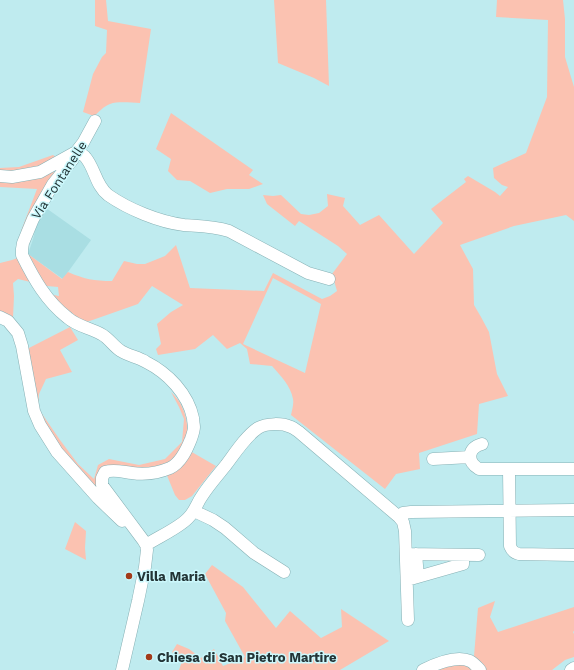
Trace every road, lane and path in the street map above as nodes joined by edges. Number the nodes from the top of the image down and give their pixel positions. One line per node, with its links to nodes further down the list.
1 (95, 121): 2 (street, Via Fontanelle)
2 (76, 152): 3 (street); 4 (street); 15 (street, Via Fontanelle)
3 (0, 176)
4 (329, 278)
5 (0, 317): 15 (street)
6 (482, 444): 7 (street)
7 (470, 458): 8 (street); 10 (street)
8 (433, 459)
9 (574, 469): 10 (street)
10 (509, 470): 13 (street)
11 (574, 510): 13 (street)
12 (194, 511): 14 (street); 16 (street); 21 (street)
13 (510, 511): 14 (street); 20 (street)
14 (399, 517): 17 (street)
15 (133, 526): 16 (street, Via Fontanelle)
16 (146, 545): 25 (street)
17 (411, 554): 18 (street); 22 (street)
18 (463, 555): 19 (street); 22 (street)
19 (479, 555)
20 (574, 555)
21 (284, 572)
22 (412, 579): 23 (street)
23 (408, 620)
24 (574, 668): 28 (street)
25 (122, 670)
26 (423, 670): 27 (street)
27 (480, 670)
28 (571, 670)

